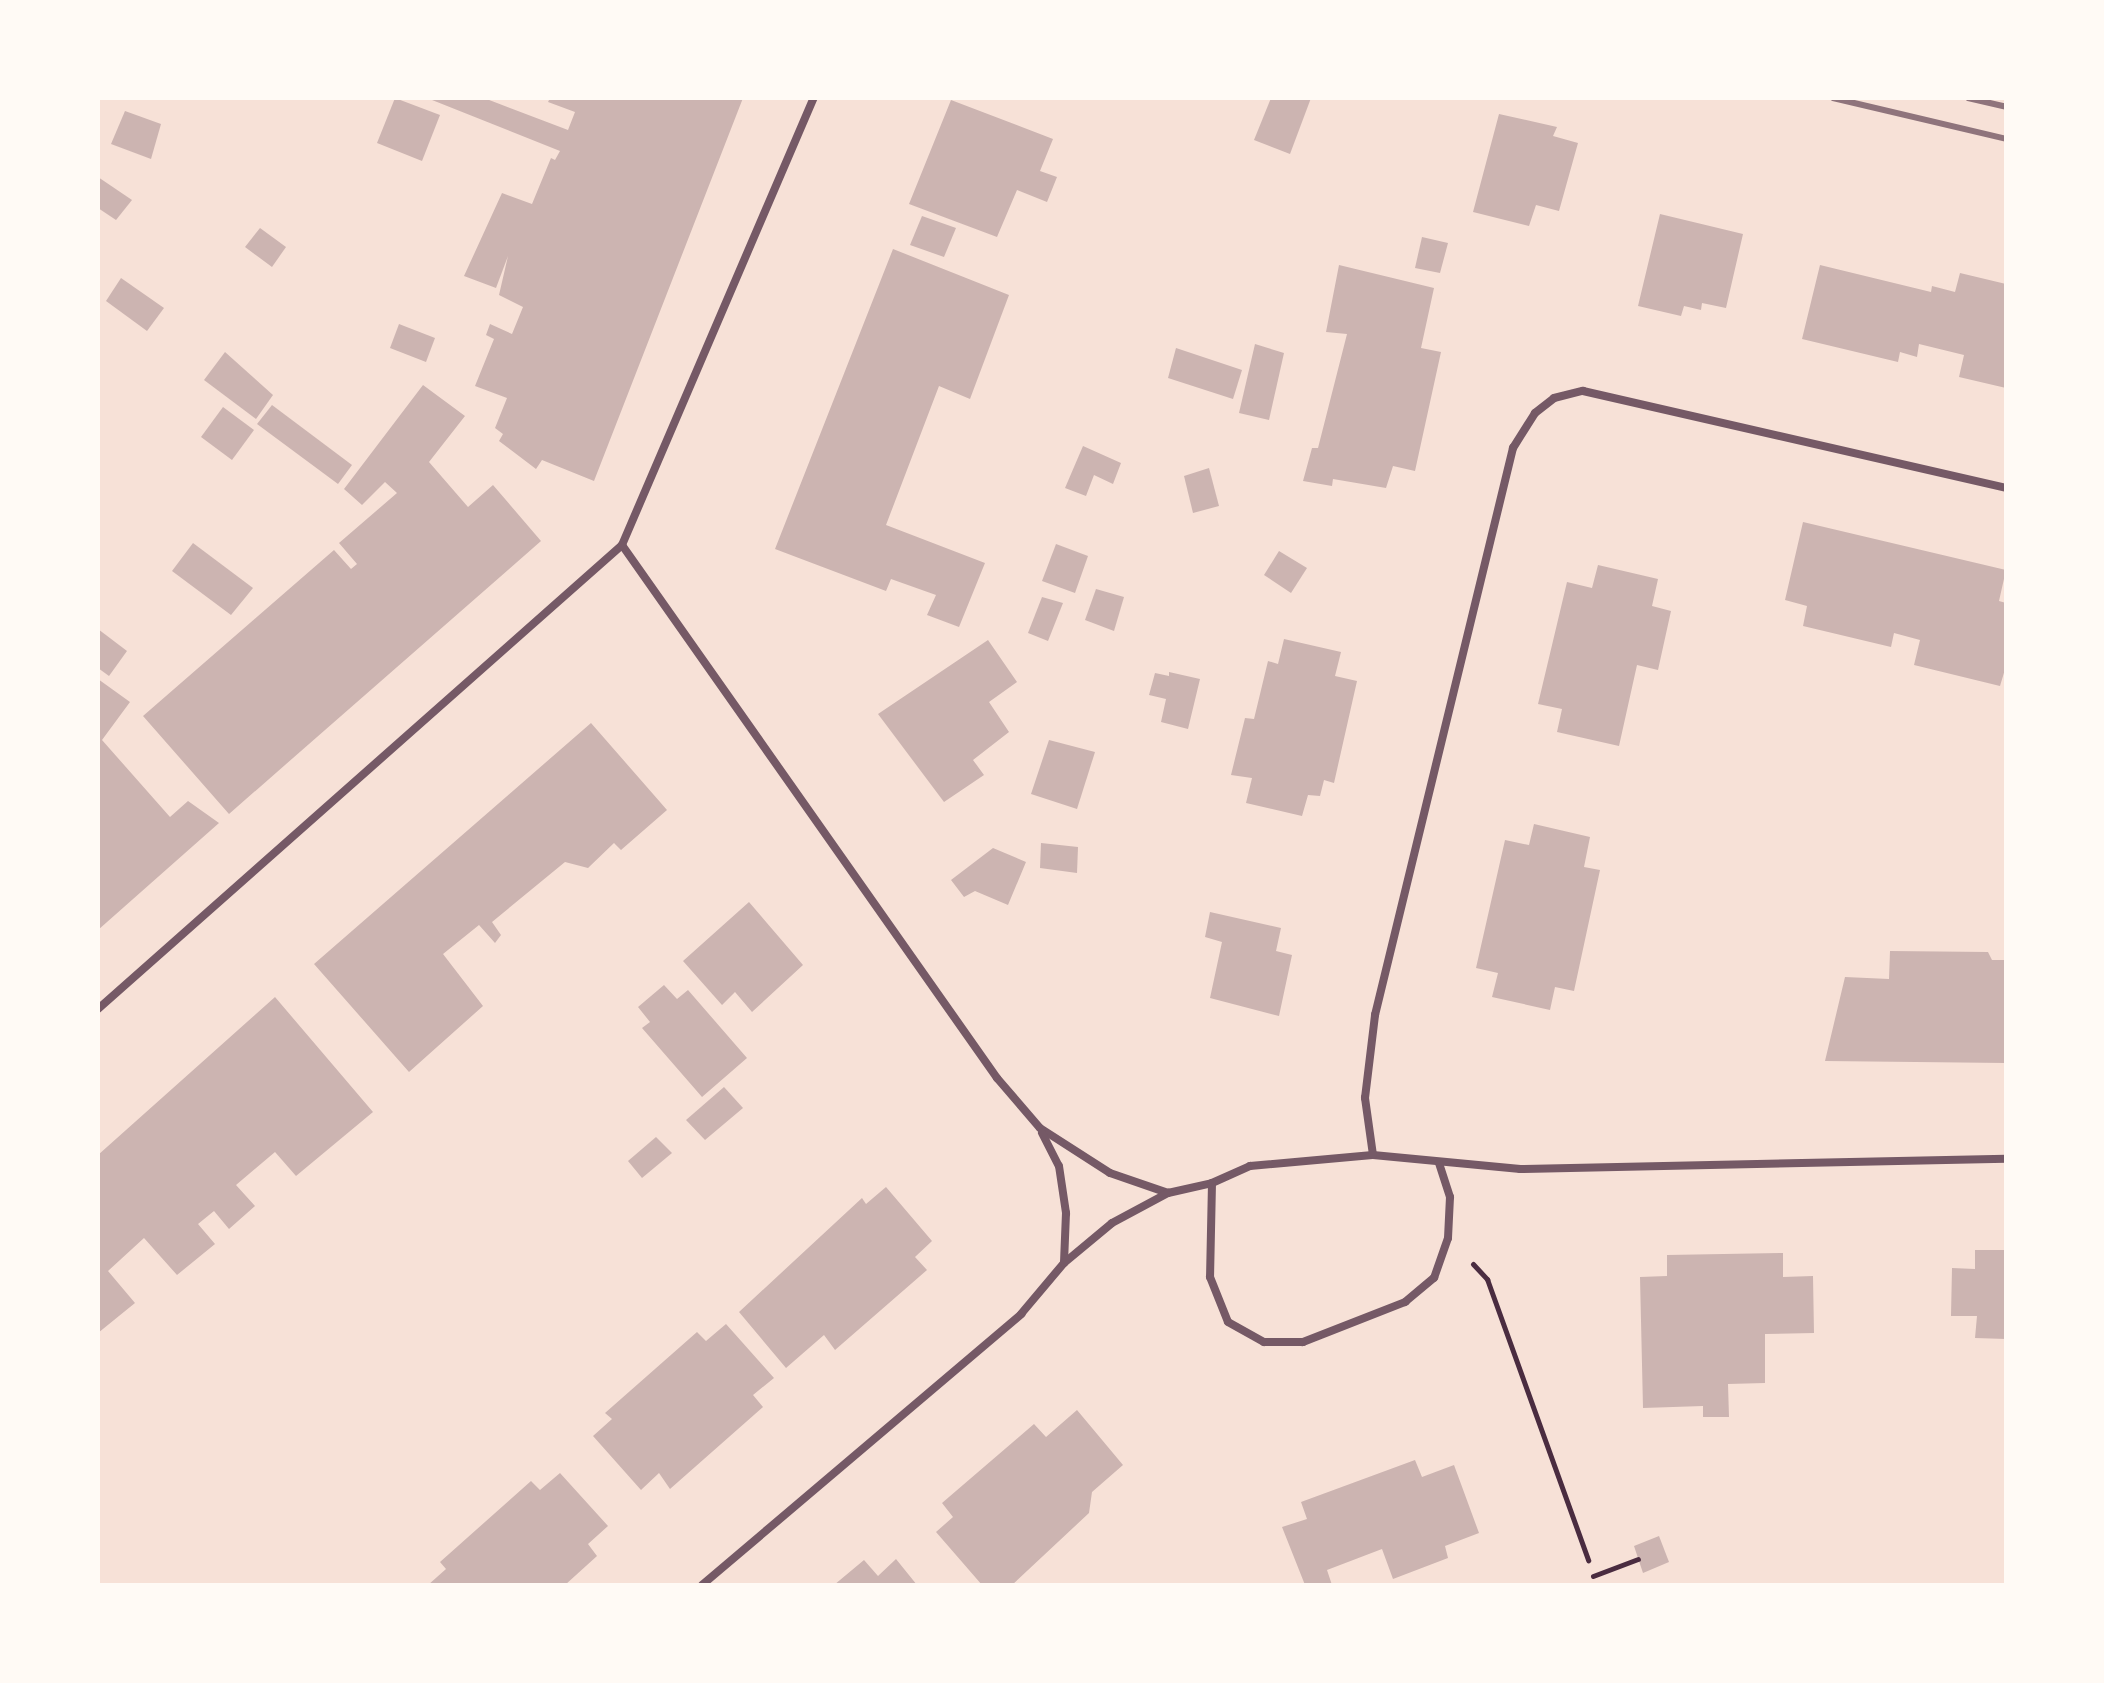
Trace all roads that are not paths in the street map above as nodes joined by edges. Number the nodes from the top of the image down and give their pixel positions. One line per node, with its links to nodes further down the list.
1 (814, 98): 3 (street)
2 (2006, 488): 6 (street)
3 (622, 545): 4 (street); 5 (street)
4 (98, 1009)
5 (1040, 1128): 10 (street); 11 (street)
6 (1373, 1155): 8 (street); 9 (street)
7 (2006, 1159): 8 (street)
8 (1439, 1163): 9 (street)
9 (1212, 1183): 10 (street)
10 (1168, 1193): 11 (street)
11 (1064, 1263): 12 (street)
12 (702, 1585)

